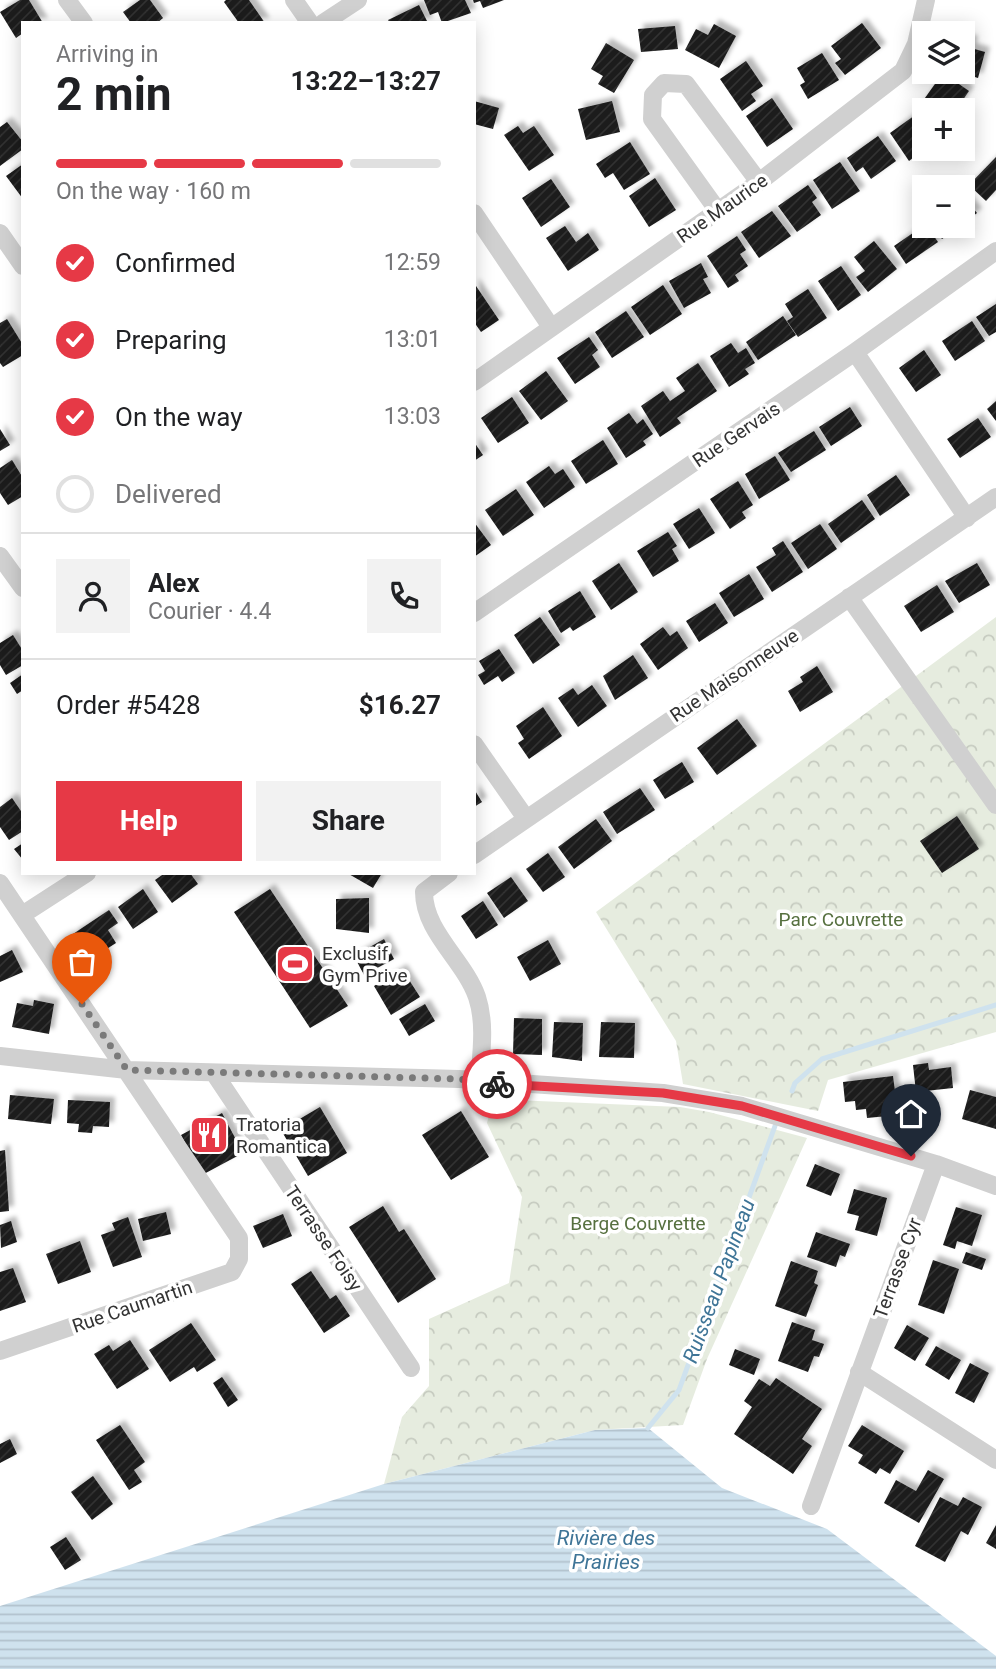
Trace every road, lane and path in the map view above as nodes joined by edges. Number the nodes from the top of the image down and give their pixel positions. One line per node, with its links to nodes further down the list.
1 (67, 0): 5 (street)
2 (295, 0): 6 (street)
3 (358, 0): 7 (street)
4 (926, 0): 8 (street, Rue Maurice)
5 (82, 21)
6 (309, 21)
7 (326, 21)
8 (759, 181): 9 (street, Rue Maurice); 9 (street)
9 (718, 211): 14 (street, Rue Maurice)
10 (476, 216): 14 (street)
11 (0, 233): 13 (street)
12 (996, 251): 15 (street, Rue Gervais)
13 (21, 263)
14 (551, 327): 16 (street, Rue Maurice)
15 (855, 352): 18 (street); 22 (street, Rue Gervais)
16 (476, 381)
17 (996, 497): 18 (street, Rue Maisonneuve)
18 (967, 518): 21 (street, Rue Maisonneuve)
19 (0, 556): 20 (street)
20 (21, 585)
21 (849, 597): 24 (street); 25 (street, Rue Maisonneuve)
22 (476, 612)
23 (476, 747): 25 (street)
24 (996, 805)
25 (525, 817): 26 (street, Rue Maisonneuve)
26 (476, 854)
27 (84, 875): 30 (street)
28 (446, 875): 34 (street)
29 (0, 883): 30 (street)
30 (22, 915): 32 (street)
31 (0, 1056): 32 (street)
32 (127, 1070): 33 (street); 37 (street, Rue Caumartin)
33 (214, 1073): 34 (street); 38 (street, Terrasse Foisy)
34 (479, 1083): 35 (street)
35 (936, 1164): 36 (street); 39 (street, Terrasse Cyr)
36 (996, 1186)
37 (0, 1351)
38 (411, 1368)
39 (859, 1373): 40 (street); 41 (street, Terrasse Cyr)
40 (996, 1460)
41 (811, 1506)

